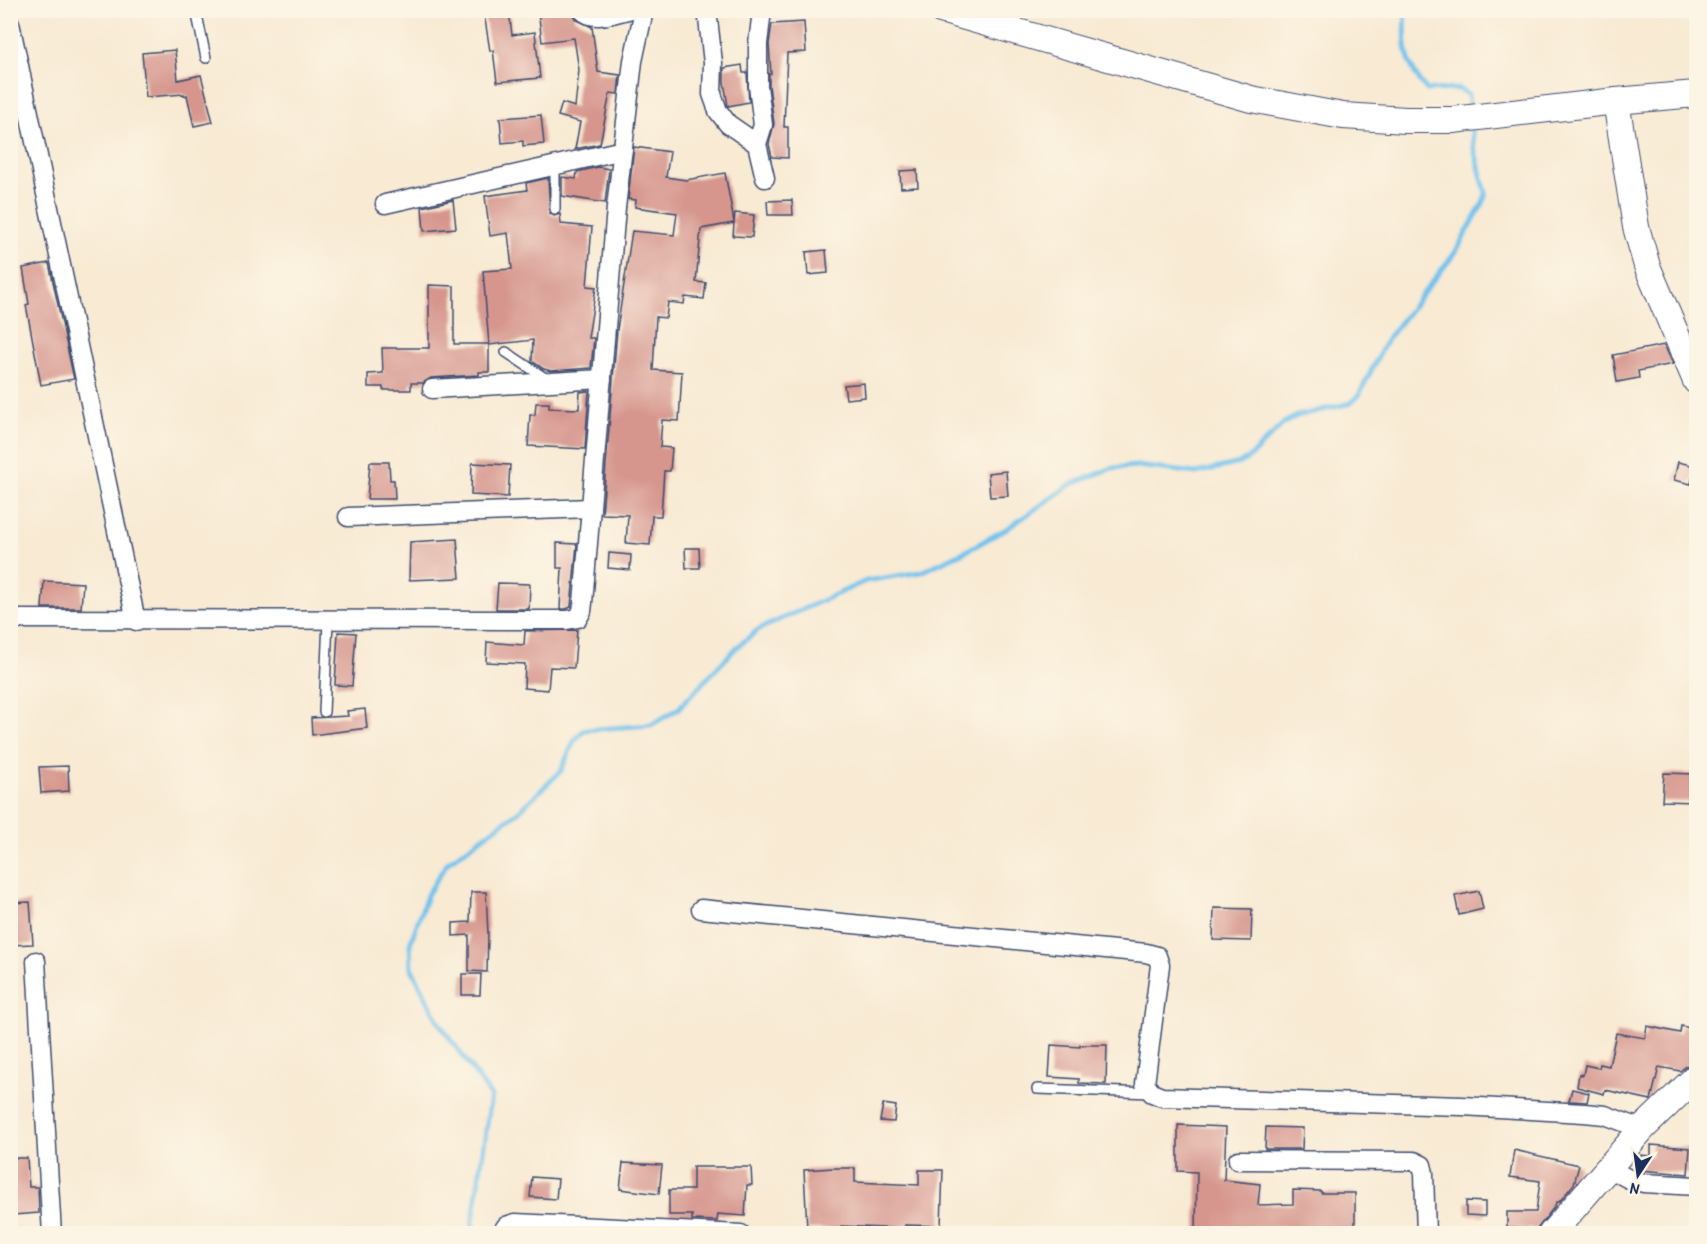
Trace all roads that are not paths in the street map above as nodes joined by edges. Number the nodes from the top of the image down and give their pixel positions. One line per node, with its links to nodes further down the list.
1 (196, 10): 9 (lane)
2 (582, 10): 3 (street)
3 (628, 10)
4 (644, 10): 13 (street)
5 (707, 10): 12 (street)
6 (762, 10): 12 (street)
7 (956, 12): 11 (street)
8 (10, 23): 26 (street)
9 (206, 57)
10 (1696, 94): 11 (street)
11 (1616, 101): 21 (street)
12 (757, 144): 15 (street)
13 (623, 150): 14 (street); 19 (street)
14 (555, 166): 16 (street); 17 (lane)
15 (765, 178)
16 (385, 204)
17 (555, 209)
18 (506, 352): 20 (lane)
19 (602, 379): 20 (street); 23 (street)
20 (550, 381): 22 (street)
21 (1696, 381)
22 (432, 388)
23 (591, 508): 24 (street); 27 (street)
24 (348, 517)
25 (10, 619): 26 (street)
26 (136, 621): 27 (street)
27 (328, 621): 28 (lane)
28 (324, 712)
29 (701, 909): 33 (street)
30 (36, 961): 38 (street)
31 (1696, 1077): 34 (street)
32 (1037, 1089): 33 (lane)
33 (1152, 1094): 34 (street)
34 (1642, 1129): 36 (street)
35 (1238, 1160): 41 (street)
36 (1608, 1168): 37 (street); 42 (street)
37 (1696, 1186)
38 (52, 1233)
39 (501, 1233): 40 (street)
40 (741, 1233)
41 (1426, 1233)
42 (1551, 1233)

